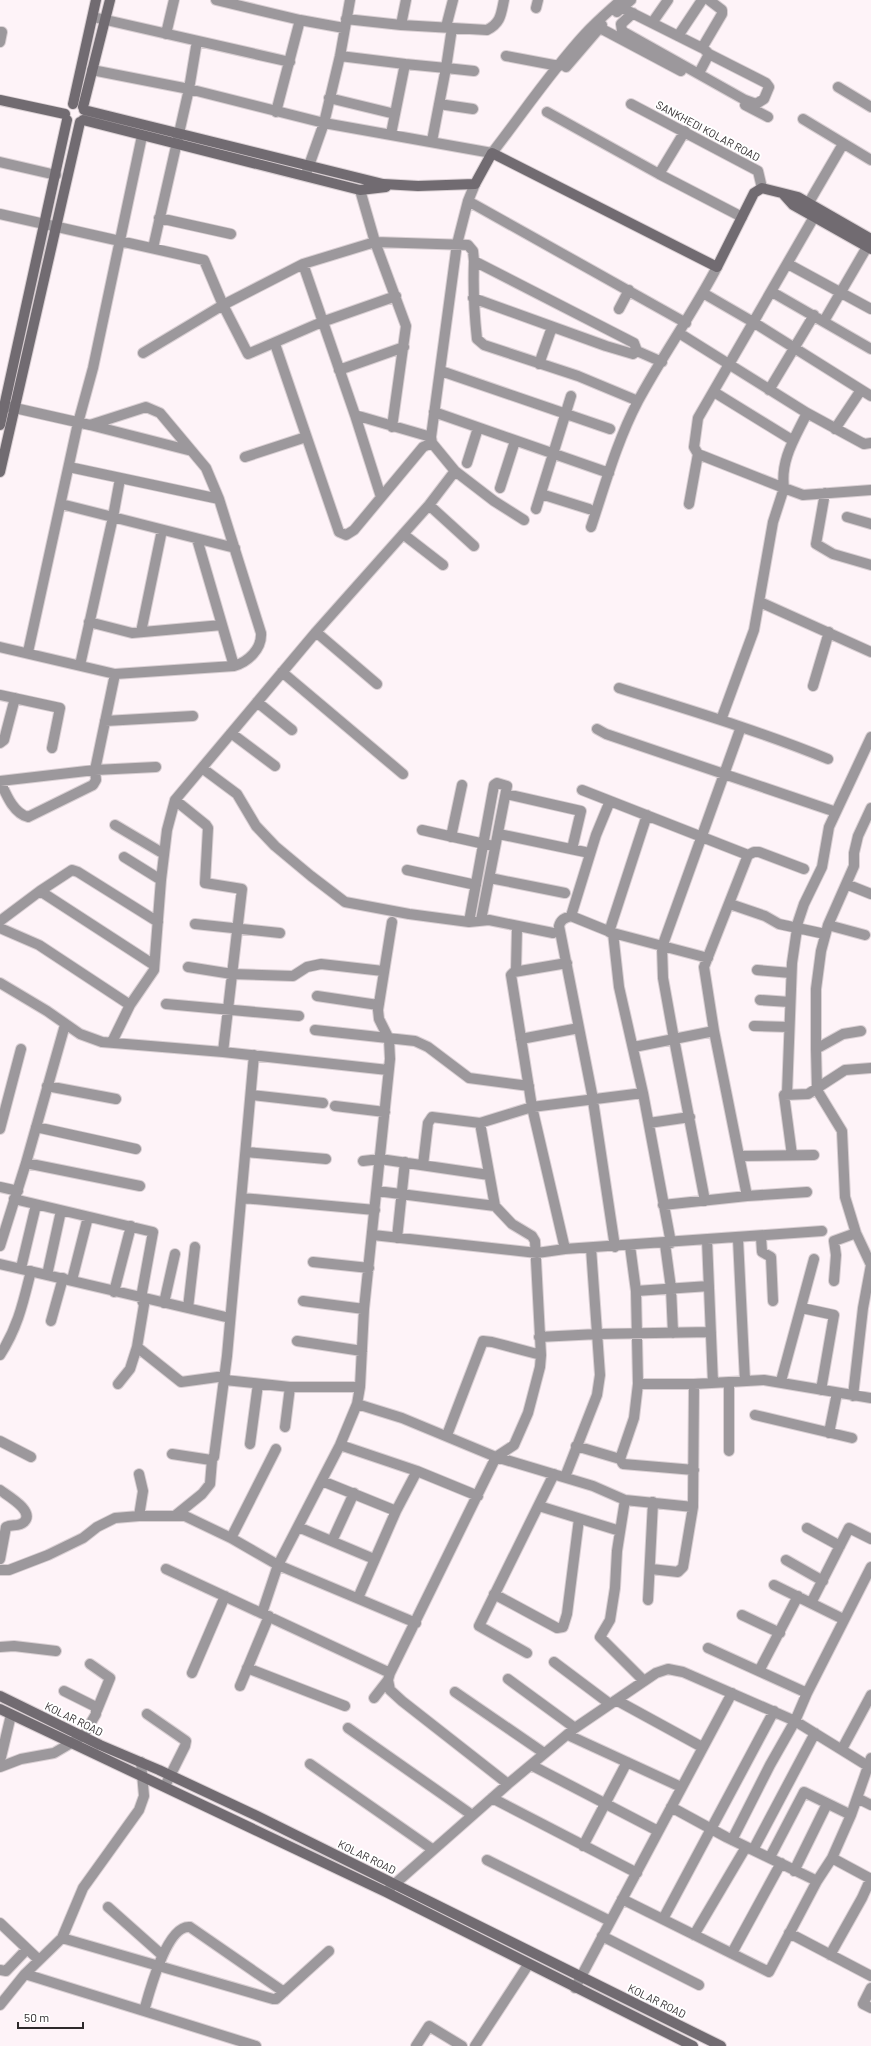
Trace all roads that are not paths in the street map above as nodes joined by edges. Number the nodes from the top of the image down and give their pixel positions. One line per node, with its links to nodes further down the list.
1 (96, 0): 15 (street)
2 (110, 0): 16 (street)
3 (174, 0): 24 (street)
4 (216, 0): 17 (street)
5 (350, 0): 19 (street)
6 (406, 0): 20 (street)
7 (453, 0): 21 (street)
8 (504, 0): 21 (street)
9 (631, 0): 13 (street)
10 (668, 0): 18 (street)
11 (702, 0): 25 (street)
12 (709, 0): 28 (street)
13 (620, 4): 14 (street); 22 (street); 33 (street)
14 (633, 13): 18 (street); 37 (street)
15 (93, 17): 16 (street); 49 (street)
16 (104, 20): 24 (street); 35 (street)
17 (300, 20): 19 (street); 31 (street)
18 (652, 23): 25 (street)
19 (345, 24): 20 (street); 29 (street)
20 (401, 25): 21 (street)
21 (449, 27): 34 (street)
22 (600, 28): 42 (street); 52 (street)
23 (0, 32): 27 (street)
24 (166, 34): 26 (street)
25 (678, 36): 28 (street)
26 (197, 41): 31 (street); 39 (street)
27 (0, 42)
28 (706, 51): 37 (street); 37 (street)
29 (340, 56): 32 (street); 40 (street)
30 (506, 56): 33 (street)
31 (290, 62): 47 (street)
32 (405, 64): 34 (street); 50 (street)
33 (558, 66): 42 (street)
34 (446, 68): 36 (street); 44 (street)
35 (92, 70): 39 (street); 49 (street)
36 (474, 71)
37 (699, 74)
38 (838, 87): 43 (street)
39 (189, 89): 47 (street); 58 (street)
40 (329, 98): 50 (street); 54 (street)
41 (0, 100): 51 (street)
42 (531, 103): 61 (street)
43 (870, 103)
44 (439, 104): 46 (street); 59 (street)
45 (631, 104): 55 (street, SANKHEDI KOLAR ROAD)
46 (473, 109)
47 (276, 112): 54 (street)
48 (547, 112): 65 (street)
49 (81, 113): 51 (street); 51 (street); 57 (street); 58 (street); 79 (street)
50 (395, 114): 56 (street)
51 (66, 117): 66 (street)
52 (768, 117)
53 (804, 119): 60 (street)
54 (324, 123): 56 (street); 64 (street)
55 (685, 132): 65 (street); 70 (street, SANKHEDI KOLAR ROAD)
56 (391, 134): 59 (street)
57 (142, 136): 58 (street); 81 (street)
58 (176, 139): 64 (street); 78 (street)
59 (432, 141): 61 (street)
60 (843, 144): 62 (street); 74 (street)
61 (492, 153): 68 (street); 89 (street)
62 (871, 160)
63 (0, 162): 66 (street)
64 (306, 172): 67 (street)
65 (659, 174): 76 (street)
66 (56, 175): 79 (street)
67 (346, 182): 69 (street); 71 (street)
68 (475, 184): 69 (street); 73 (street)
69 (394, 185): 71 (street)
70 (762, 188): 72 (street); 76 (street)
71 (360, 190): 82 (street)
72 (784, 195): 74 (street); 77 (street)
73 (468, 201): 83 (street); 90 (street)
74 (808, 204): 84 (street)
75 (0, 214): 79 (street)
76 (742, 217): 89 (street)
77 (814, 217): 84 (street); 88 (street)
78 (160, 218): 80 (street); 85 (street)
79 (50, 225): 81 (street); 123 (street); 124 (street)
80 (232, 234)
81 (119, 240): 85 (street); 129 (street)
82 (375, 242): 83 (street); 87 (street); 94 (street)
83 (457, 244): 86 (street); 116 (street)
84 (870, 245): 93 (street)
85 (153, 248): 96 (street)
86 (474, 260): 95 (street); 110 (street)
87 (303, 264): 96 (street); 101 (street)
88 (788, 264): 91 (street); 93 (street)
89 (717, 268): 92 (street)
90 (630, 290): 97 (street); 103 (street)
91 (772, 292): 99 (street); 102 (street)
92 (703, 293): 102 (street); 103 (street)
93 (841, 293): 98 (street); 100 (street)
94 (396, 296): 101 (street); 107 (street)
95 (473, 298): 104 (street); 113 (street)
96 (223, 305): 106 (street); 111 (street)
97 (620, 309)
98 (871, 309)
99 (814, 316): 100 (street); 108 (street)
100 (824, 321): 109 (street)
101 (322, 322): 106 (street); 115 (street)
102 (753, 322): 108 (street); 114 (street)
103 (686, 323): 105 (street)
104 (552, 327): 110 (street); 113 (street)
105 (679, 333): 112 (street); 114 (street)
106 (274, 344): 136 (street)
107 (404, 347): 115 (street); 132 (street)
108 (794, 349): 117 (street); 118 (street)
109 (871, 349)
110 (637, 351): 112 (street)
111 (143, 353)
112 (662, 362): 122 (street)
113 (539, 364): 122 (street)
114 (728, 364): 117 (street); 119 (street)
115 (339, 370): 127 (street)
116 (441, 371): 125 (street); 128 (street)
117 (769, 390): 126 (street)
118 (861, 390): 121 (street); 135 (street)
119 (714, 392): 138 (street); 143 (street)
120 (571, 396): 128 (street)
121 (871, 396)
122 (638, 401): 149 (street)
123 (2, 405): 124 (street); 130 (street)
124 (15, 408): 129 (street); 148 (street)
125 (434, 412): 133 (street); 137 (street)
126 (807, 413): 135 (street); 138 (street)
127 (355, 415): 132 (street); 156 (street)
128 (565, 415): 134 (street); 142 (street)
129 (78, 423): 131 (street); 146 (street)
130 (0, 425)
131 (90, 425): 141 (street); 141 (street)
132 (392, 427): 137 (street)
133 (478, 428): 139 (street); 145 (street)
134 (610, 428)
135 (835, 429): 140 (street)
136 (306, 437): 144 (street); 156 (street)
137 (431, 440): 147 (street); 156 (street)
138 (792, 440): 152 (street)
139 (516, 441): 142 (street); 151 (street)
140 (871, 443)
141 (192, 451): 157 (street)
142 (553, 454): 149 (street); 155 (street)
143 (698, 454): 152 (street); 160 (street)
144 (245, 457)
145 (467, 463)
146 (69, 467): 150 (street); 158 (street)
147 (455, 471): 159 (street); 165 (street)
148 (0, 472)
149 (609, 473): 167 (street)
150 (120, 478): 157 (street); 163 (street)
151 (500, 488)
152 (784, 488): 154 (street); 175 (street)
153 (871, 490): 154 (street)
154 (825, 493): 174 (street)
155 (541, 494): 161 (street); 162 (street)
156 (381, 497)
157 (219, 499): 172 (street)
158 (61, 504): 163 (street); 182 (street)
159 (429, 504): 169 (street); 171 (street)
160 (689, 504)
161 (588, 508)
162 (536, 509)
163 (113, 517): 168 (street); 176 (street)
164 (848, 517): 166 (street)
165 (524, 520)
166 (871, 524)
167 (591, 527)
168 (162, 530): 170 (street); 178 (street)
169 (403, 534): 173 (street); 179 (street)
170 (197, 539): 172 (street); 177 (street)
171 (474, 546)
172 (235, 548): 185 (street)
173 (443, 565)
174 (871, 565)
175 (760, 602): 180 (street); 195 (street)
176 (89, 622): 178 (street); 184 (street)
177 (222, 625): 178 (street); 185 (street)
178 (140, 632)
179 (316, 632): 186 (street); 188 (street)
180 (829, 632): 183 (street); 189 (street)
181 (0, 647): 182 (street)
182 (28, 652): 184 (street)
183 (871, 652)
184 (80, 665): 187 (street)
185 (234, 666): 187 (street)
186 (282, 672): 193 (street); 209 (street)
187 (115, 674): 196 (street)
188 (377, 684)
189 (813, 686)
190 (619, 688): 195 (street)
191 (0, 695): 192 (street)
192 (15, 698): 202 (street); 203 (street)
193 (257, 702): 199 (street); 200 (street)
194 (193, 716): 196 (street)
195 (721, 720): 197 (street)
196 (105, 721): 208 (street)
197 (741, 727): 204 (street); 210 (street)
198 (597, 729): 210 (street)
199 (292, 730)
200 (231, 733): 205 (street); 207 (street)
201 (871, 737): 218 (street)
202 (0, 742)
203 (52, 748)
204 (828, 759)
205 (275, 766)
206 (156, 767): 208 (street)
207 (202, 768): 215 (street); 247 (street)
208 (96, 770): 211 (street); 211 (street)
209 (403, 774)
210 (724, 774): 218 (street); 224 (street)
211 (0, 781)
212 (462, 784): 223 (street)
213 (582, 790): 216 (street)
214 (506, 794): 222 (street); 225 (street); 227 (street)
215 (175, 800): 229 (street); 251 (street)
216 (610, 801): 219 (street); 242 (street)
217 (871, 808): 236 (street)
218 (836, 812): 252 (street)
219 (647, 815): 224 (street); 256 (street)
220 (115, 825): 229 (street)
221 (422, 830): 223 (street)
222 (499, 834): 226 (street); 227 (street)
223 (451, 837): 225 (street)
224 (701, 837): 230 (street); 258 (street)
225 (484, 843): 226 (street); 237 (street)
226 (496, 846): 234 (street)
227 (572, 849): 228 (street)
228 (585, 852)
229 (164, 854): 235 (street)
230 (748, 855): 232 (street); 241 (street)
231 (124, 857): 235 (street)
232 (804, 869)
233 (407, 870): 237 (street)
234 (490, 878): 239 (street); 243 (street)
235 (161, 880): 245 (street)
236 (846, 884): 240 (street); 253 (street)
237 (476, 885): 247 (street)
238 (40, 891): 244 (street); 245 (street); 261 (street)
239 (565, 893)
240 (871, 894)
241 (730, 904): 252 (street); 259 (street)
242 (571, 916): 256 (street); 260 (street)
243 (481, 920): 247 (street); 249 (street)
244 (0, 921)
245 (158, 922): 261 (street)
246 (392, 922): 264 (street)
247 (468, 922)
248 (195, 924): 251 (street)
249 (517, 927): 255 (street); 265 (street)
250 (0, 928): 273 (street)
251 (238, 928): 254 (street); 266 (street)
252 (797, 928): 253 (street); 267 (street)
253 (827, 930): 257 (street); 290 (street)
254 (280, 933)
255 (553, 933)
256 (611, 933): 258 (street); 288 (street)
257 (865, 936)
258 (662, 947): 259 (street); 286 (street)
259 (708, 958): 282 (street)
260 (567, 963): 265 (street); 280 (street)
261 (154, 965): 273 (street)
262 (188, 967): 266 (street)
263 (757, 970): 267 (street)
264 (383, 971): 266 (street); 274 (street)
265 (516, 971): 285 (street)
266 (232, 974): 275 (street)
267 (791, 974): 271 (street)
268 (0, 983): 277 (street)
269 (318, 996): 274 (street)
270 (760, 1000): 271 (street)
271 (790, 1002): 279 (street)
272 (166, 1004): 275 (street)
273 (130, 1005): 287 (street)
274 (378, 1005): 284 (street)
275 (230, 1009): 276 (street); 291 (street)
276 (300, 1016)
277 (65, 1025): 287 (street); 295 (street)
278 (754, 1026): 279 (street)
279 (789, 1027): 299 (street)
280 (579, 1028): 285 (street); 301 (street)
281 (315, 1030): 284 (street)
282 (714, 1031): 286 (street); 316 (street)
283 (861, 1031): 290 (street)
284 (388, 1039): 294 (street); 296 (street)
285 (521, 1039): 296 (street)
286 (674, 1039): 288 (street); 307 (street)
287 (112, 1042): 291 (street)
288 (634, 1047): 298 (street)
289 (21, 1049): 311 (street)
290 (816, 1049): 297 (street)
291 (223, 1052): 292 (street)
292 (254, 1055): 294 (street); 300 (street)
293 (871, 1068): 297 (street)
294 (388, 1070): 306 (street)
295 (47, 1086): 302 (street); 310 (street)
296 (529, 1086): 305 (street)
297 (816, 1090): 299 (street); 341 (street)
298 (643, 1093): 301 (street); 309 (street)
299 (787, 1094): 314 (street)
300 (251, 1095): 303 (street); 313 (street)
301 (592, 1099): 305 (street); 352 (street)
302 (116, 1100)
303 (323, 1103)
304 (336, 1106): 306 (street)
305 (532, 1107): 308 (street); 354 (street)
306 (385, 1112): 318 (street)
307 (690, 1117): 309 (street); 332 (street)
308 (480, 1123): 322 (street); 323 (street)
309 (649, 1124): 333 (street)
310 (36, 1127): 312 (street); 321 (street)
311 (0, 1129)
312 (136, 1149)
313 (246, 1152): 317 (street); 331 (street)
314 (792, 1155): 315 (street); 316 (street)
315 (814, 1155)
316 (740, 1156): 330 (street)
317 (326, 1159)
318 (380, 1159): 319 (street); 320 (street); 326 (street)
319 (363, 1161)
320 (405, 1162): 322 (street); 328 (street)
321 (26, 1163): 324 (street); 329 (street)
322 (423, 1165): 323 (street)
323 (490, 1175): 335 (street)
324 (140, 1186)
325 (0, 1187): 329 (street)
326 (377, 1191): 328 (street); 336 (street)
327 (807, 1192): 330 (street)
328 (402, 1194): 335 (street); 345 (street)
329 (16, 1195): 334 (street); 339 (street)
330 (747, 1196): 332 (street)
331 (242, 1198): 336 (street); 378 (street)
332 (705, 1201): 333 (street)
333 (663, 1204): 348 (street)
334 (36, 1205): 337 (street); 361 (street)
335 (495, 1206): 355 (street)
336 (375, 1210): 343 (street)
337 (61, 1211): 338 (street); 364 (street)
338 (88, 1217): 340 (street); 365 (street)
339 (4, 1223): 349 (street)
340 (131, 1226): 370 (street); 371 (street)
341 (855, 1228): 360 (street); 366 (street)
342 (822, 1231): 344 (street)
343 (373, 1235): 345 (street); 362 (street)
344 (761, 1237): 346 (street); 373 (street)
345 (397, 1238): 355 (street)
346 (738, 1239): 347 (street); 391 (street)
347 (707, 1240): 348 (street); 367 (street)
348 (668, 1244): 350 (street); 368 (street)
349 (0, 1246)
350 (630, 1246): 352 (street); 369 (street)
351 (195, 1247): 375 (street)
352 (615, 1247): 353 (street)
353 (591, 1248): 354 (street); 383 (street)
354 (565, 1249): 355 (street)
355 (537, 1253): 384 (street)
356 (175, 1254): 374 (street)
357 (814, 1260): 376 (street)
358 (313, 1262): 362 (street)
359 (0, 1264): 361 (street)
360 (871, 1265): 403 (street)
361 (21, 1268): 363 (street)
362 (369, 1268): 377 (street)
363 (31, 1271): 364 (street); 388 (street)
364 (47, 1275): 365 (street)
365 (67, 1279): 370 (street); 379 (street)
366 (834, 1281)
367 (709, 1286): 368 (street); 381 (street)
368 (670, 1288): 369 (street); 380 (street)
369 (636, 1291): 382 (street)
370 (114, 1292): 371 (street)
371 (141, 1298): 374 (street); 386 (street)
372 (303, 1301): 377 (street)
373 (772, 1301)
374 (164, 1303): 375 (street)
375 (188, 1308): 378 (street)
376 (802, 1308): 393 (street); 401 (street)
377 (364, 1309): 387 (street)
378 (230, 1318): 390 (street)
379 (51, 1321)
380 (672, 1332): 381 (street); 382 (street)
381 (711, 1332): 394 (street)
382 (637, 1333): 383 (street); 397 (street)
383 (598, 1334): 384 (street); 414 (street)
384 (539, 1337): 389 (street)
385 (297, 1341): 387 (street)
386 (137, 1347): 390 (street); 395 (street)
387 (362, 1351): 400 (street)
388 (0, 1355)
389 (541, 1355): 409 (street); 419 (street)
390 (225, 1378): 396 (street); 421 (street)
391 (745, 1381): 392 (street); 393 (street)
392 (729, 1382): 394 (street); 416 (street)
393 (781, 1382): 401 (street)
394 (713, 1383): 398 (street)
395 (118, 1384)
396 (258, 1384): 399 (street); 412 (street)
397 (638, 1384): 398 (street); 420 (street)
398 (694, 1384): 422 (street)
399 (290, 1387): 400 (street); 407 (street)
400 (360, 1387): 405 (street)
401 (821, 1390): 402 (street)
402 (837, 1393): 403 (street); 408 (street)
403 (853, 1396): 404 (street)
404 (871, 1398)
405 (357, 1404): 409 (street); 413 (street)
406 (755, 1415): 408 (street)
407 (285, 1427)
408 (829, 1433): 410 (street)
409 (446, 1435): 419 (street)
410 (852, 1438)
411 (0, 1441): 418 (street)
412 (250, 1444)
413 (340, 1445): 423 (street); 427 (street)
414 (576, 1446): 420 (street); 426 (street)
415 (276, 1448): 442 (street)
416 (729, 1451)
417 (172, 1454): 421 (street)
418 (31, 1457)
419 (496, 1457): 425 (street); 430 (street)
420 (620, 1459): 422 (street)
421 (212, 1460): 436 (street)
422 (694, 1470): 434 (street)
423 (417, 1471): 430 (street); 435 (street)
424 (139, 1474): 437 (street)
425 (554, 1474): 426 (street); 433 (street)
426 (565, 1477): 431 (street)
427 (322, 1481): 429 (street); 439 (street)
428 (0, 1490): 446 (street)
429 (354, 1493): 435 (street); 444 (street)
430 (478, 1496): 465 (street)
431 (624, 1500): 432 (street); 441 (street)
432 (653, 1502): 434 (street); 452 (street)
433 (539, 1506): 438 (street); 456 (street)
434 (693, 1507): 452 (street)
435 (396, 1511): 447 (street)
436 (176, 1515): 437 (street); 442 (street)
437 (139, 1516): 453 (street)
438 (579, 1518): 441 (street); 456 (street)
439 (298, 1527): 444 (street); 449 (street)
440 (807, 1528): 445 (street)
441 (620, 1531): 478 (street)
442 (231, 1538): 449 (street)
443 (871, 1539): 445 (street)
444 (332, 1541): 447 (street)
445 (840, 1546): 454 (street)
446 (0, 1558)
447 (374, 1559): 459 (street)
448 (786, 1560): 454 (street)
449 (278, 1565): 459 (street); 462 (street)
450 (871, 1567): 464 (street)
451 (166, 1569): 457 (street)
452 (651, 1569): 460 (street)
453 (0, 1570)
454 (823, 1581): 461 (street)
455 (774, 1585): 458 (street)
456 (494, 1594): 470 (street)
457 (225, 1596): 462 (street); 475 (street)
458 (798, 1596): 461 (street); 466 (street)
459 (358, 1598): 465 (street)
460 (648, 1600)
461 (811, 1603): 464 (street)
462 (266, 1614): 473 (street); 476 (street)
463 (742, 1614): 466 (street)
464 (843, 1619): 483 (street)
465 (416, 1623): 476 (street)
466 (780, 1633): 474 (street)
467 (0, 1647): 469 (street)
468 (708, 1648): 474 (street)
469 (56, 1651)
470 (527, 1653)
471 (554, 1662): 487 (street)
472 (90, 1664): 490 (street)
473 (247, 1668): 479 (street); 488 (street)
474 (759, 1671): 483 (street)
475 (192, 1673)
476 (389, 1677): 486 (street); 511 (street)
477 (508, 1679): 496 (street)
478 (644, 1681): 482 (street); 487 (street)
479 (240, 1686)
480 (64, 1691): 490 (street)
481 (455, 1692): 502 (street)
482 (732, 1693): 491 (street); 500 (street)
483 (806, 1693): 494 (street)
484 (871, 1695): 501 (street)
485 (0, 1696): 498 (street, KOLAR ROAD)
486 (374, 1698)
487 (613, 1702): 496 (street); 500 (street)
488 (345, 1706)
489 (0, 1709): 493 (street, KOLAR ROAD)
490 (97, 1710): 498 (street)
491 (774, 1711): 494 (street); 524 (street)
492 (147, 1714): 510 (street)
493 (11, 1715): 499 (street, KOLAR ROAD); 503 (street)
494 (795, 1721): 497 (street); 526 (street)
495 (348, 1728): 522 (street)
496 (572, 1731): 502 (street); 505 (street)
497 (815, 1733): 501 (street); 512 (street)
498 (83, 1736): 499 (street); 504 (street, KOLAR ROAD)
499 (73, 1743): 503 (street); 509 (street, KOLAR ROAD)
500 (702, 1747): 514 (street)
501 (842, 1749): 507 (street)
502 (544, 1753): 508 (street)
503 (0, 1762)
504 (141, 1762): 509 (street); 510 (street, KOLAR ROAD)
505 (627, 1762): 514 (street); 518 (street)
506 (310, 1764): 529 (street)
507 (870, 1764): 517 (street)
508 (531, 1765): 511 (street); 518 (street)
509 (141, 1775): 513 (street, KOLAR ROAD); 548 (street)
510 (171, 1775): 513 (street); 538 (street, KOLAR ROAD)
511 (508, 1784): 516 (street)
512 (788, 1784): 515 (street); 528 (street)
513 (166, 1786): 539 (street, KOLAR ROAD)
514 (681, 1788): 521 (street)
515 (804, 1792): 519 (street); 530 (street)
516 (492, 1798): 522 (street); 527 (street)
517 (857, 1798): 520 (street); 523 (street)
518 (605, 1804): 525 (street); 527 (street)
519 (827, 1804): 523 (street); 534 (street)
520 (871, 1805)
521 (671, 1807): 524 (street); 525 (street)
522 (472, 1815): 529 (street)
523 (852, 1815): 531 (street)
524 (711, 1829): 526 (street); 542 (street)
525 (658, 1831): 535 (street)
526 (732, 1840): 528 (street)
527 (582, 1846): 535 (street)
528 (750, 1848): 530 (street); 546 (street)
529 (432, 1849): 538 (street)
530 (770, 1858): 533 (street)
531 (832, 1858): 536 (street); 537 (street)
532 (487, 1860): 543 (street)
533 (781, 1863): 534 (street); 551 (street)
534 (794, 1871): 537 (street)
535 (637, 1873): 540 (street)
536 (871, 1878): 552 (street)
537 (817, 1881): 545 (street)
538 (394, 1884): 539 (street); 559 (street, KOLAR ROAD)
539 (386, 1892): 555 (street, KOLAR ROAD)
540 (622, 1899): 542 (street); 543 (street)
541 (108, 1907): 553 (street)
542 (664, 1919): 546 (street)
543 (610, 1921): 547 (street)
544 (0, 1923): 549 (street)
545 (789, 1933): 551 (street); 552 (street)
546 (694, 1935): 551 (street)
547 (602, 1936): 559 (street); 561 (street)
548 (62, 1938): 554 (street); 556 (street)
549 (27, 1949): 554 (street); 557 (street)
550 (329, 1951): 564 (street)
551 (732, 1953)
552 (830, 1954): 560 (street)
553 (162, 1956): 556 (street); 564 (street)
554 (39, 1960): 558 (street)
555 (528, 1965): 562 (street, KOLAR ROAD); 571 (street)
556 (157, 1966): 564 (street); 567 (street)
557 (0, 1970)
558 (25, 1974): 565 (street); 567 (street)
559 (581, 1976): 562 (street); 573 (street, KOLAR ROAD)
560 (871, 1976)
561 (699, 1984)
562 (575, 1988): 572 (street, KOLAR ROAD)
563 (871, 1988): 566 (street)
564 (284, 1992)
565 (0, 2003)
566 (871, 2008)
567 (144, 2011): 568 (street)
568 (256, 2046)
569 (416, 2046): 570 (street)
570 (462, 2046)
571 (475, 2046)
572 (693, 2046)
573 (721, 2046)

